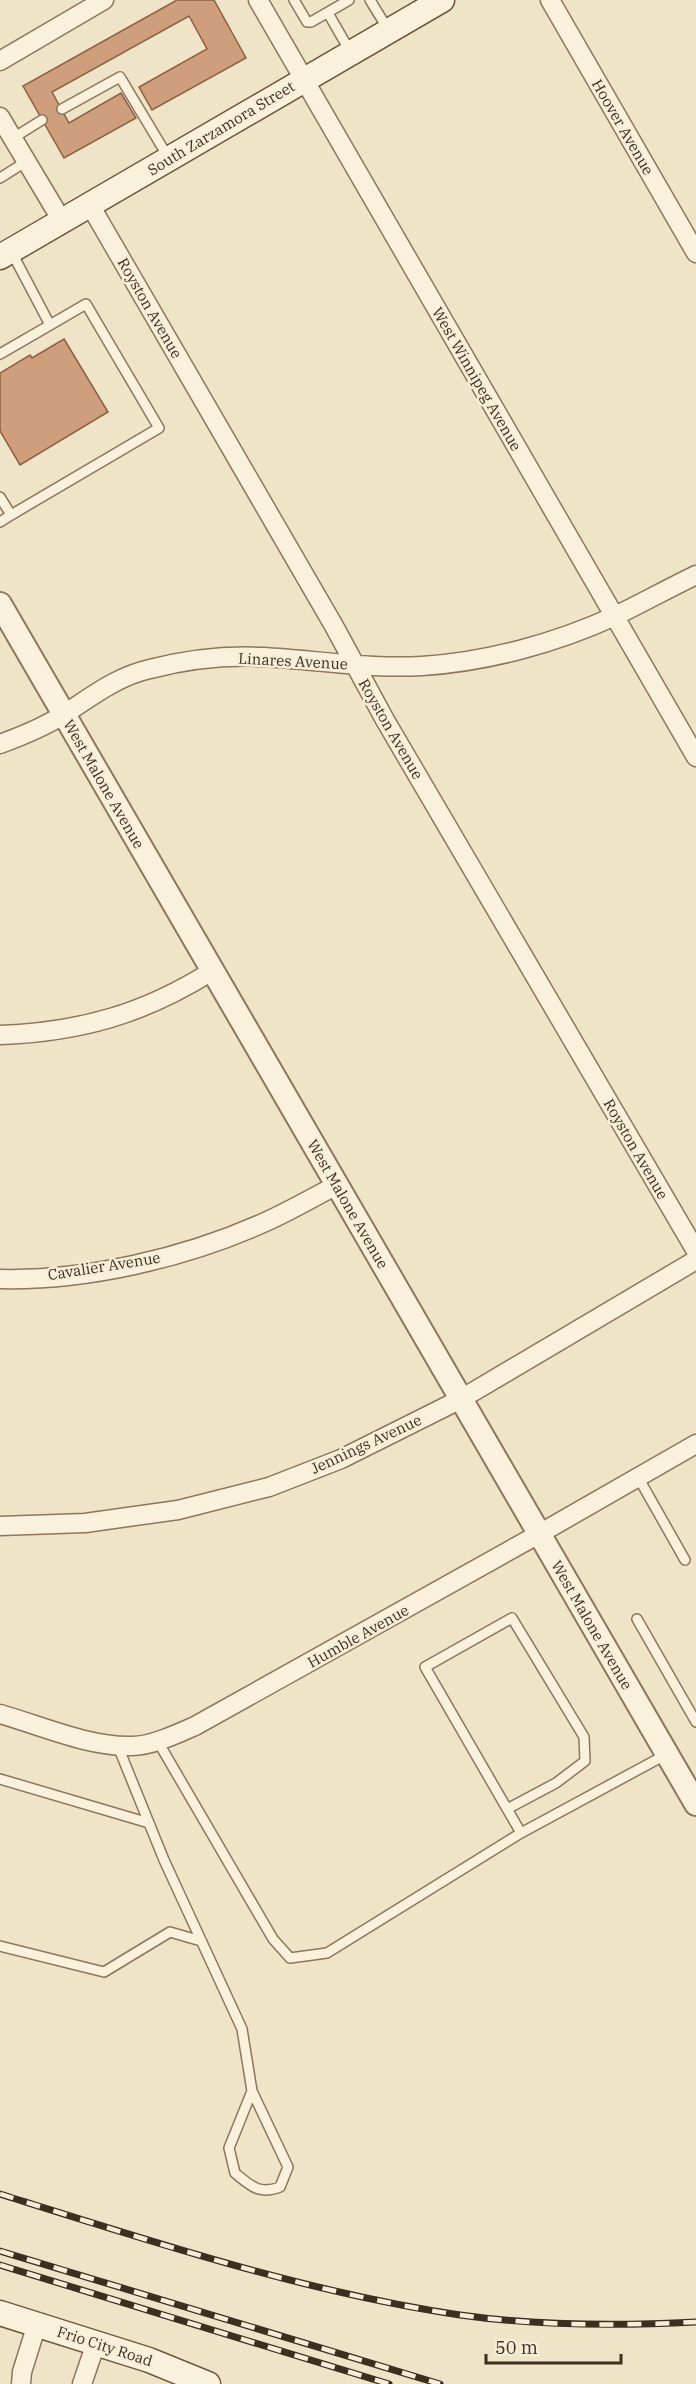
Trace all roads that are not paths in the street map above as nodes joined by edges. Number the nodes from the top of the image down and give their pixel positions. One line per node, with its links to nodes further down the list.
1 (104, 0): 11 (street)
2 (258, 0): 12 (street, West Winnipeg Avenue)
3 (294, 0): 8 (lane)
4 (349, 0): 8 (lane)
5 (370, 0): 9 (lane)
6 (442, 0): 9 (main road, South Zarzamora Street)
7 (550, 0): 22 (street, Hoover Avenue)
8 (328, 13): 10 (lane)
9 (388, 31): 10 (main road, South Zarzamora Street)
10 (351, 52): 12 (main road, South Zarzamora Street)
11 (0, 61)
12 (303, 80): 17 (main road, South Zarzamora Street); 31 (street, West Winnipeg Avenue)
13 (62, 109): 17 (lane)
14 (0, 117): 16 (street)
15 (42, 120): 16 (lane)
16 (13, 138): 18 (street)
17 (170, 159): 20 (main road, South Zarzamora Street)
18 (27, 161): 19 (lane); 21 (street)
19 (0, 178)
20 (90, 205): 21 (main road, South Zarzamora Street); 32 (street, Royston Avenue)
21 (62, 221): 23 (main road, South Zarzamora Street)
22 (696, 253)
23 (5, 254): 24 (lane)
24 (50, 325): 25 (lane); 27 (lane)
25 (0, 354)
26 (0, 497): 27 (lane)
27 (11, 515): 28 (lane)
28 (0, 522)
29 (696, 575): 31 (street, Linares Avenue)
30 (0, 604): 33 (street, West Malone Avenue)
31 (614, 616): 32 (street, Linares Avenue); 35 (street, West Winnipeg Avenue)
32 (354, 664): 33 (street, Linares Avenue); 39 (street, Royston Avenue)
33 (64, 715): 34 (street, Linares Avenue); 36 (street, West Malone Avenue)
34 (0, 744)
35 (696, 757)
36 (212, 971): 37 (street); 38 (street, West Malone Avenue)
37 (0, 1035)
38 (337, 1185): 41 (street, Cavalier Avenue); 42 (street, West Malone Avenue)
39 (696, 1251)
40 (696, 1260): 42 (street, Jennings Avenue)
41 (0, 1279)
42 (461, 1399): 45 (street, Jennings Avenue); 46 (street, West Malone Avenue)
43 (696, 1444): 44 (street, Humble Avenue)
44 (638, 1477): 46 (street, Humble Avenue); 47 (lane)
45 (0, 1526)
46 (539, 1534): 51 (street, Humble Avenue); 53 (street, West Malone Avenue)
47 (686, 1560)
48 (637, 1619): 50 (lane)
49 (0, 1714): 52 (street, Humble Avenue)
50 (696, 1722)
51 (157, 1740): 52 (street, Humble Avenue); 58 (lane)
52 (117, 1744): 57 (lane)
53 (667, 1754): 55 (street, West Malone Avenue); 58 (lane)
54 (0, 1779): 57 (lane)
55 (696, 1804)
56 (507, 1809): 56 (lane); 58 (lane)
57 (149, 1823): 59 (lane)
58 (521, 1833)
59 (201, 1941): 60 (lane); 61 (lane)
60 (0, 1946)
61 (252, 2091): 61 (lane)
62 (0, 2313): 63 (main road, Frio City Road)
63 (37, 2324): 64 (main road, Frio City Road); 65 (street)
64 (96, 2343): 66 (street); 67 (main road, Frio City Road)
65 (21, 2384)
66 (81, 2384)
67 (208, 2384)

